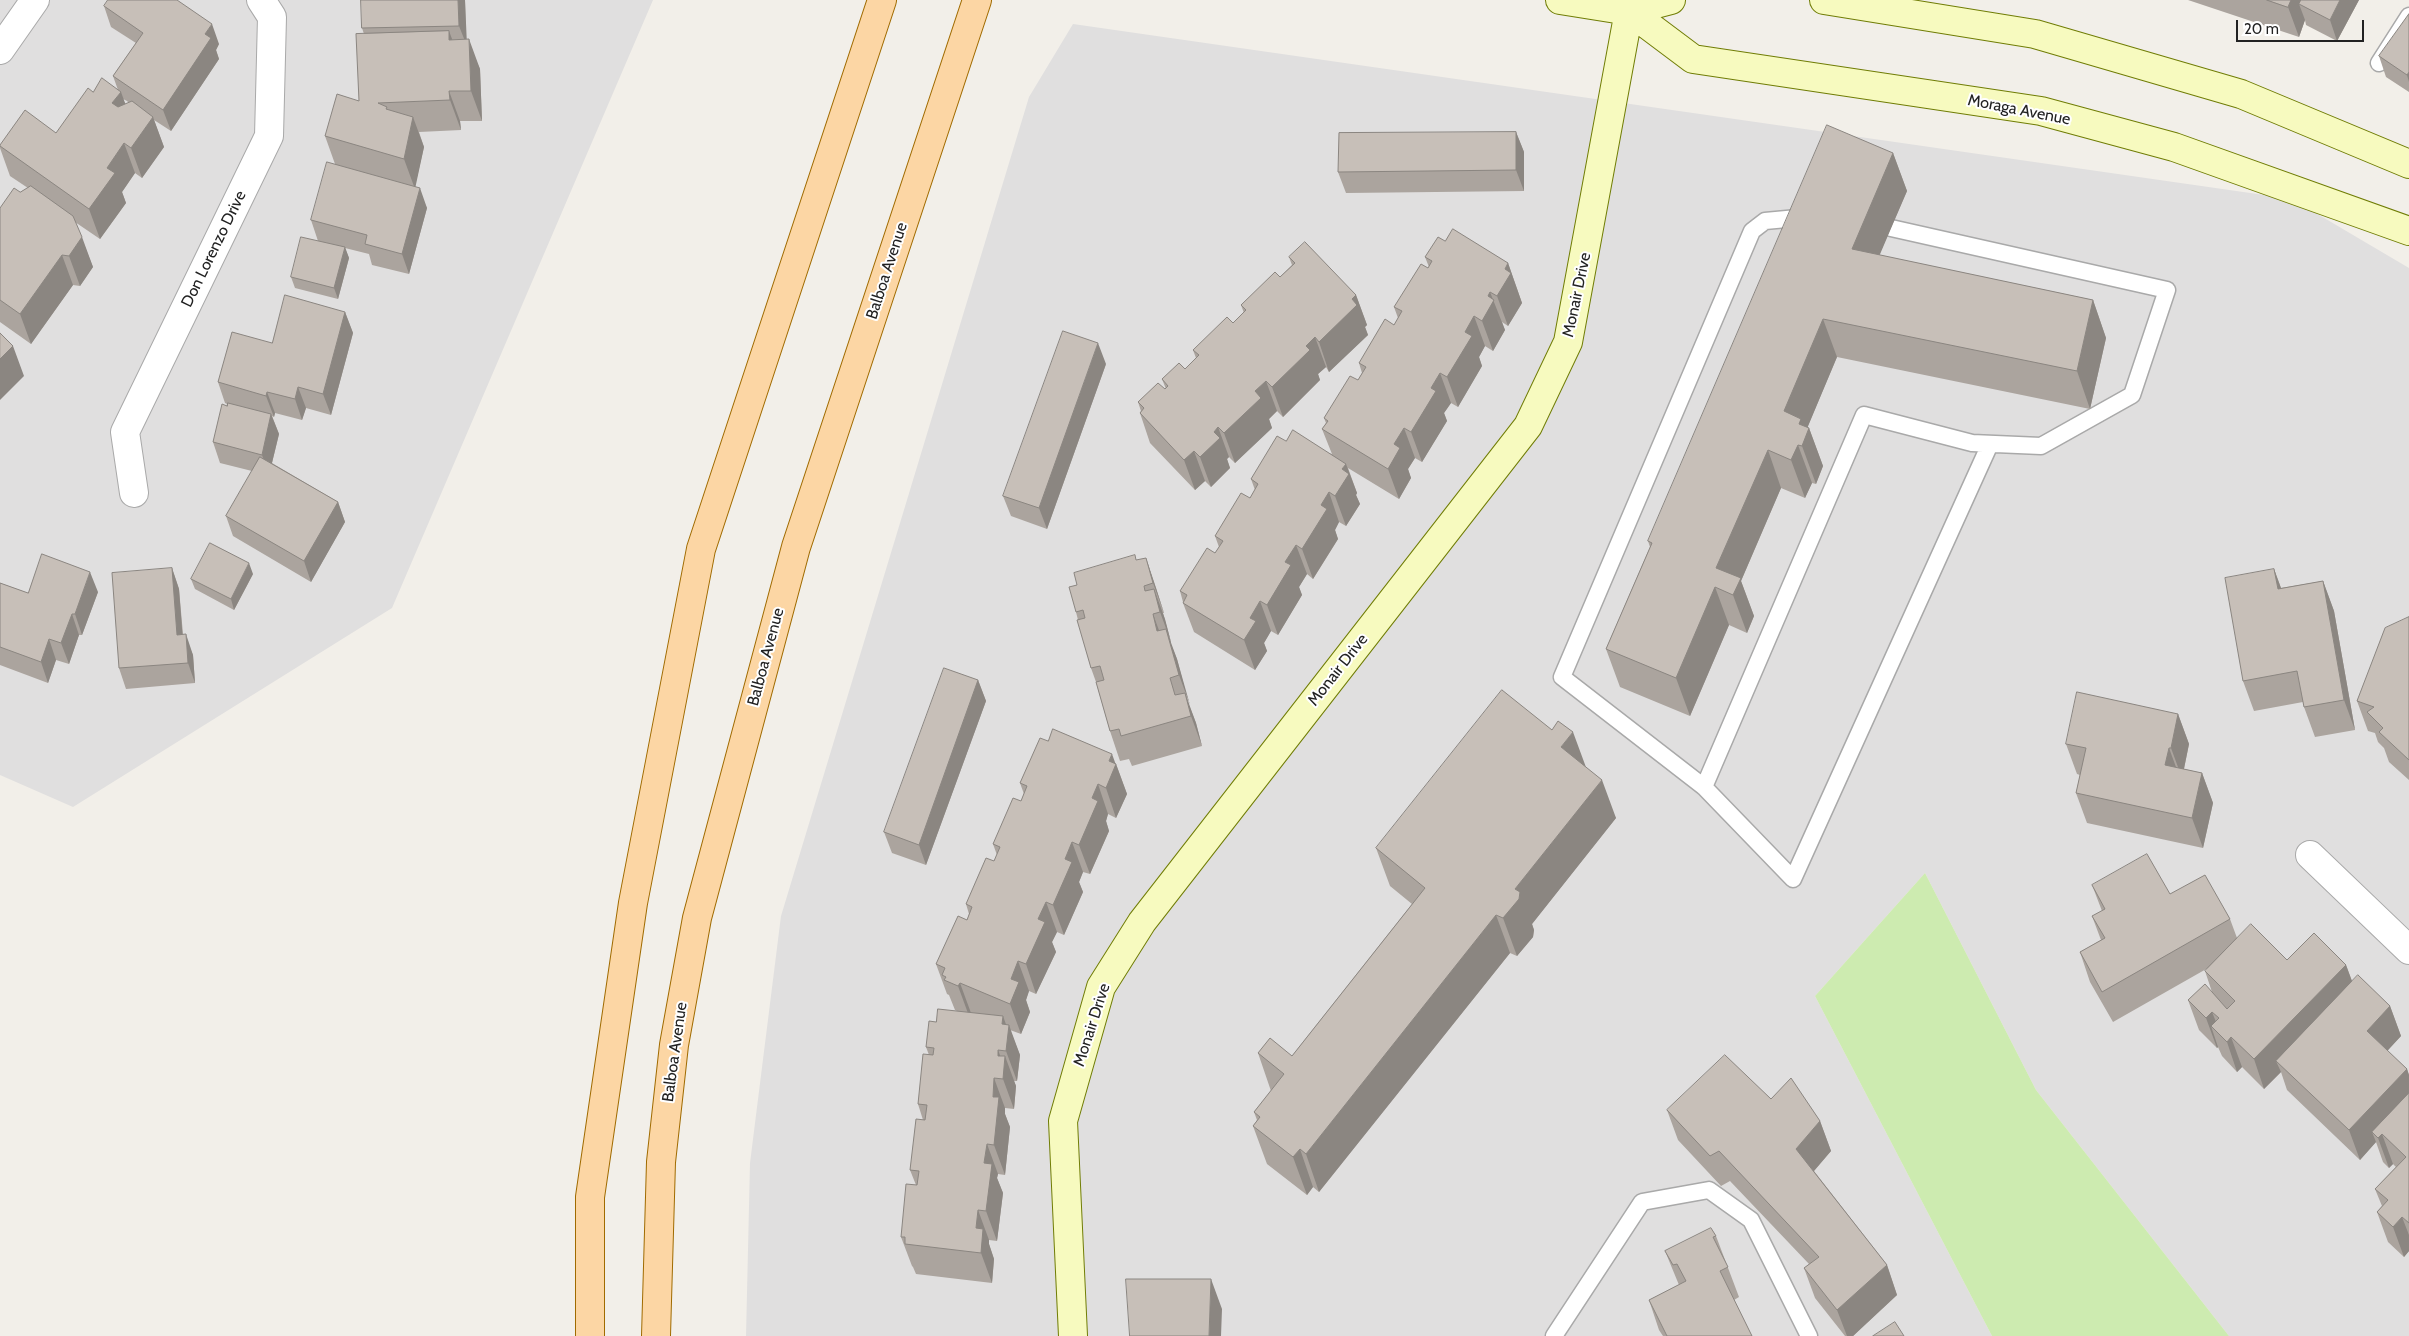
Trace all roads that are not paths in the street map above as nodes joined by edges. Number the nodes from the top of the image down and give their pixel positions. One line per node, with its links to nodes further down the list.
1 (34, 0): 10 (street)
2 (261, 0): 17 (street, Don Lorenzo Drive)
3 (882, 0): 22 (main road)
4 (977, 0): 21 (main road, Balboa Avenue)
5 (1560, 0): 8 (main road, Moraga Avenue)
6 (1671, 0): 8 (main road, Moraga Avenue)
7 (1824, 0): 12 (main road)
8 (1630, 6): 15 (main road, Moraga Avenue); 25 (main road, Monair Drive)
9 (2409, 16): 11 (lane)
10 (0, 50)
11 (2379, 63)
12 (2409, 164)
13 (1817, 217): 18 (lane)
14 (1891, 228): 16 (lane)
15 (2409, 231)
16 (1990, 444): 18 (lane); 18 (lane)
17 (134, 493)
18 (1704, 787)
19 (2310, 854): 20 (street)
20 (2409, 950)
21 (657, 1258): 23 (main road, Balboa Avenue); 24 (main road)
22 (590, 1336)
23 (656, 1336)
24 (674, 1336)
25 (1073, 1336)
26 (1554, 1336): 27 (lane)
27 (1809, 1336)

